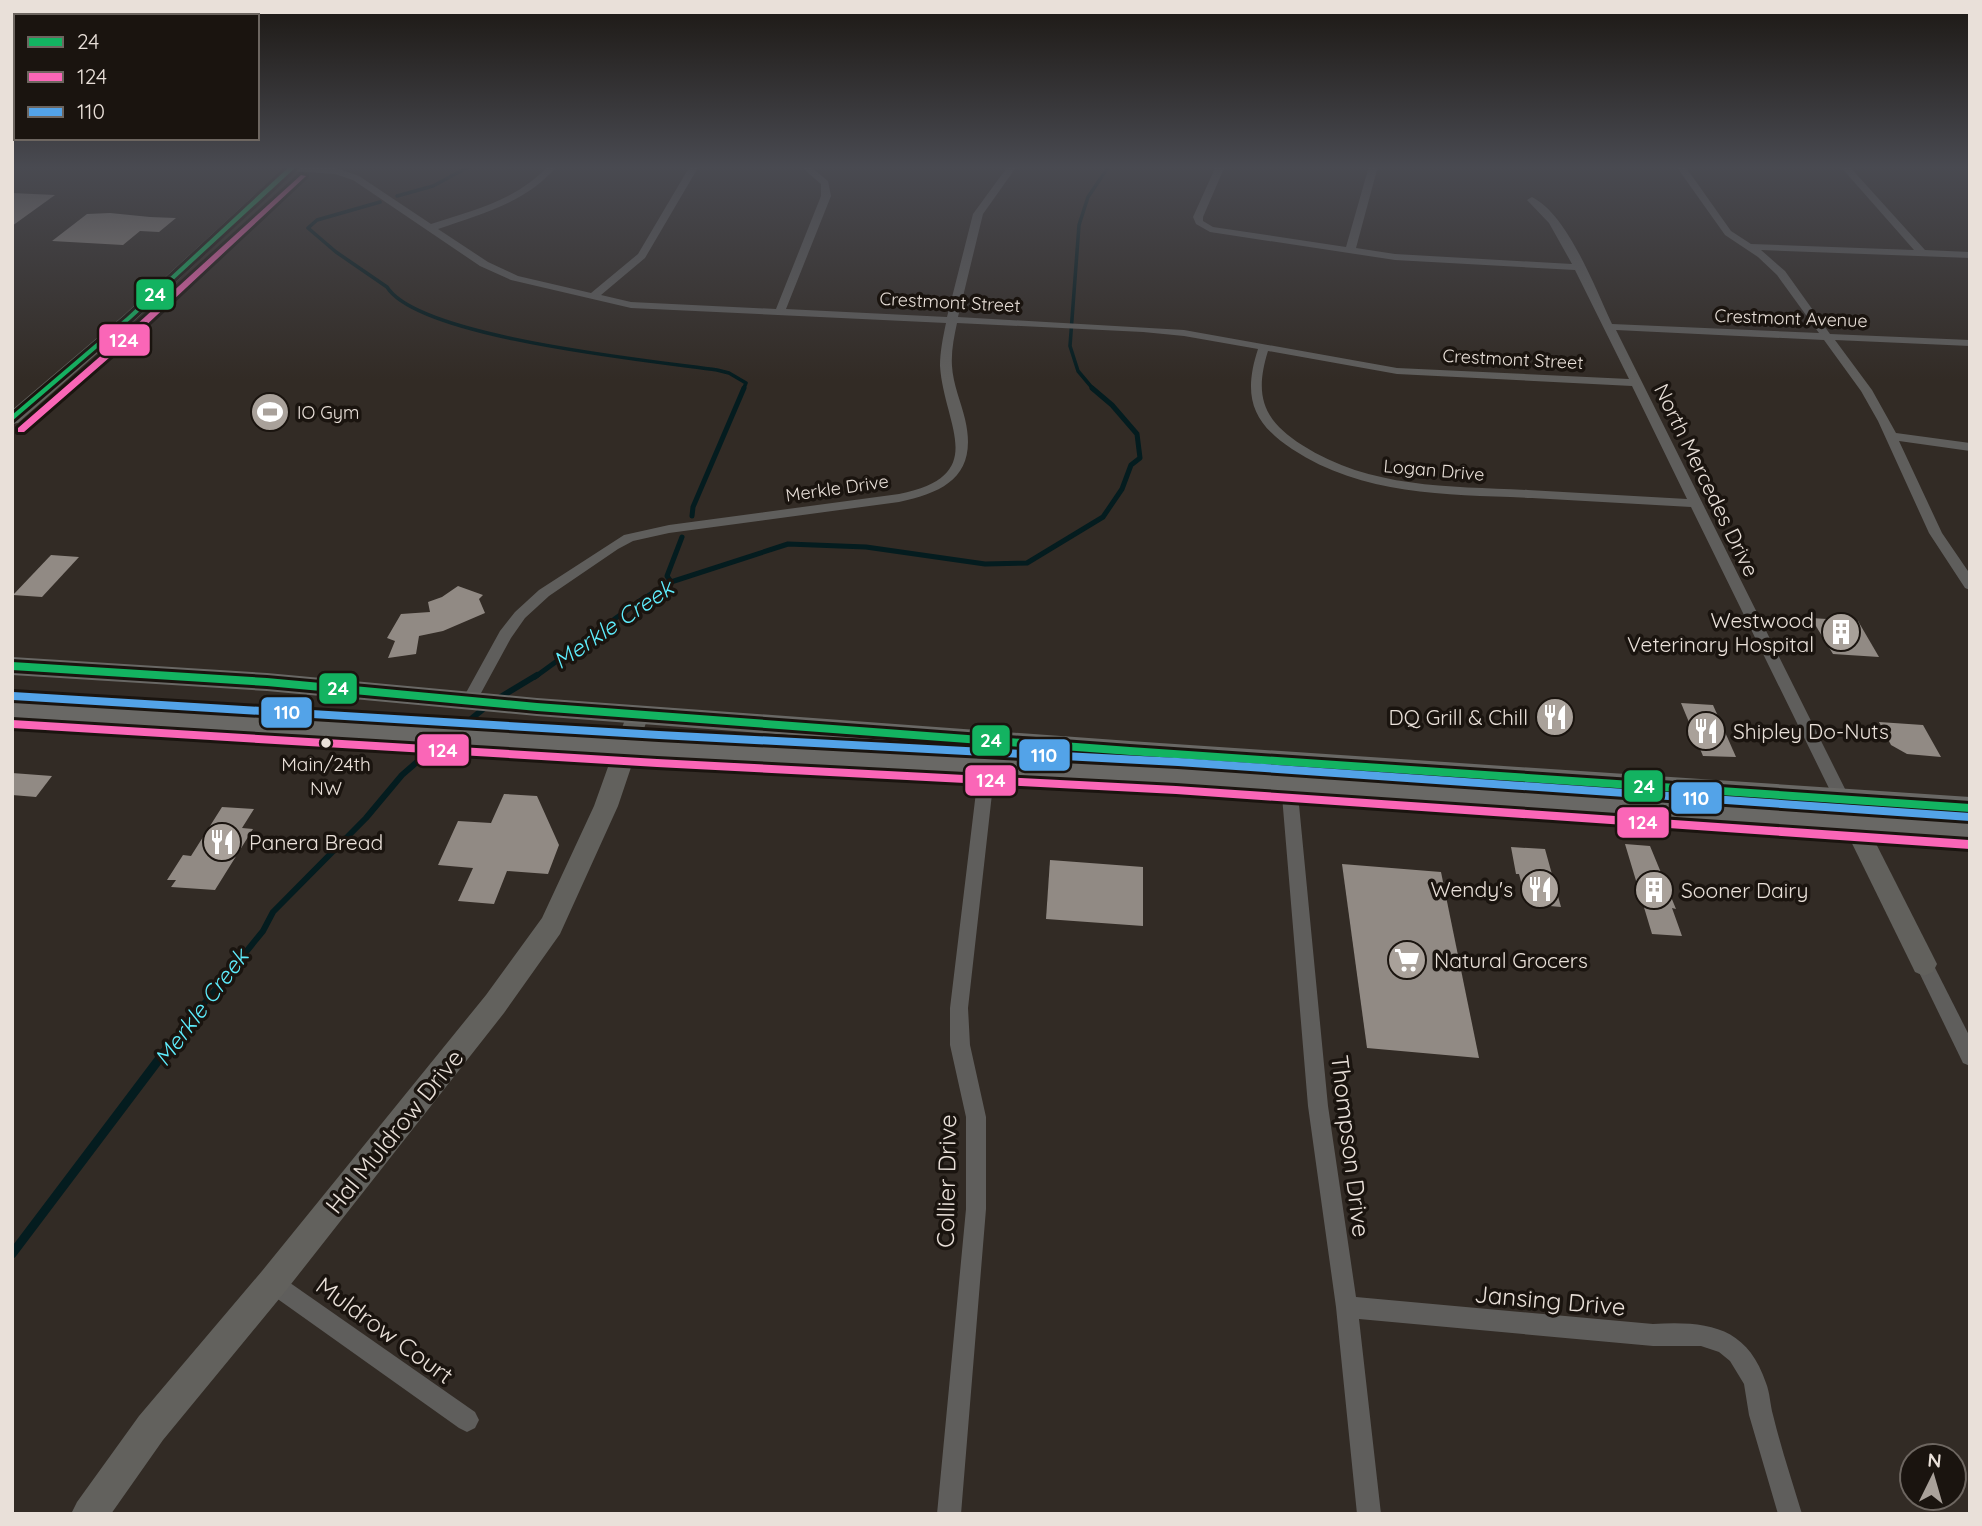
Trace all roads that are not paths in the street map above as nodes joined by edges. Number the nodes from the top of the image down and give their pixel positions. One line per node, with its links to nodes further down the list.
1 (217, 237): 24 (street)
2 (445, 237): 16 (street, Crestmont Street)
3 (653, 237): 16 (street)
4 (809, 237): 17 (street)
5 (972, 237): 18 (street, Merkle Drive)
6 (1261, 237): 12 (street)
7 (1354, 237): 12 (street)
8 (1563, 237): 15 (street, North Mercedes Drive)
9 (1734, 237): 11 (street)
10 (1908, 237): 13 (street)
11 (1749, 247): 13 (street); 20 (street)
12 (1350, 251): 15 (street)
13 (1922, 253): 14 (street)
14 (1970, 255)
15 (1578, 267): 19 (street, North Mercedes Drive)
16 (592, 297): 17 (street, Crestmont Street)
17 (780, 312): 18 (street, Crestmont Street)
18 (954, 320): 22 (street, Crestmont Street); 30 (street, Merkle Drive)
19 (1610, 327): 20 (street, Crestmont Avenue); 23 (street, North Mercedes Drive)
20 (1827, 337): 21 (street, Crestmont Avenue); 25 (street)
21 (1970, 343)
22 (1264, 348): 23 (street, Crestmont Street); 27 (street, Logan Drive)
23 (1637, 383): 27 (street, North Mercedes Drive)
24 (12, 419)
25 (1889, 436): 26 (street); 28 (street)
26 (1970, 447)
27 (1693, 503): 37 (street, North Mercedes Drive)
28 (1970, 585)
29 (12, 666): 30 (main road)
30 (474, 701): 32 (main road)
31 (12, 709): 33 (main road)
32 (638, 714): 33 (street, Hal Muldrow Drive); 37 (main road)
33 (626, 747): 34 (main road); 41 (street, Hal Muldrow Drive)
34 (987, 767): 35 (main road); 45 (street, Collier Drive)
35 (1289, 784): 37 (main road); 42 (street, Thompson Drive)
36 (1970, 808): 37 (main road)
37 (1848, 811): 38 (main road); 39 (street)
38 (1970, 831)
39 (1924, 964): 40 (street)
40 (1970, 1056)
41 (273, 1282): 43 (street, Muldrow Court); 44 (street, Hal Muldrow Drive)
42 (1347, 1307): 46 (street, Thompson Drive); 47 (street, Jansing Drive)
43 (467, 1420)
44 (89, 1514)
45 (948, 1514)
46 (1369, 1514)
47 (1790, 1514)

